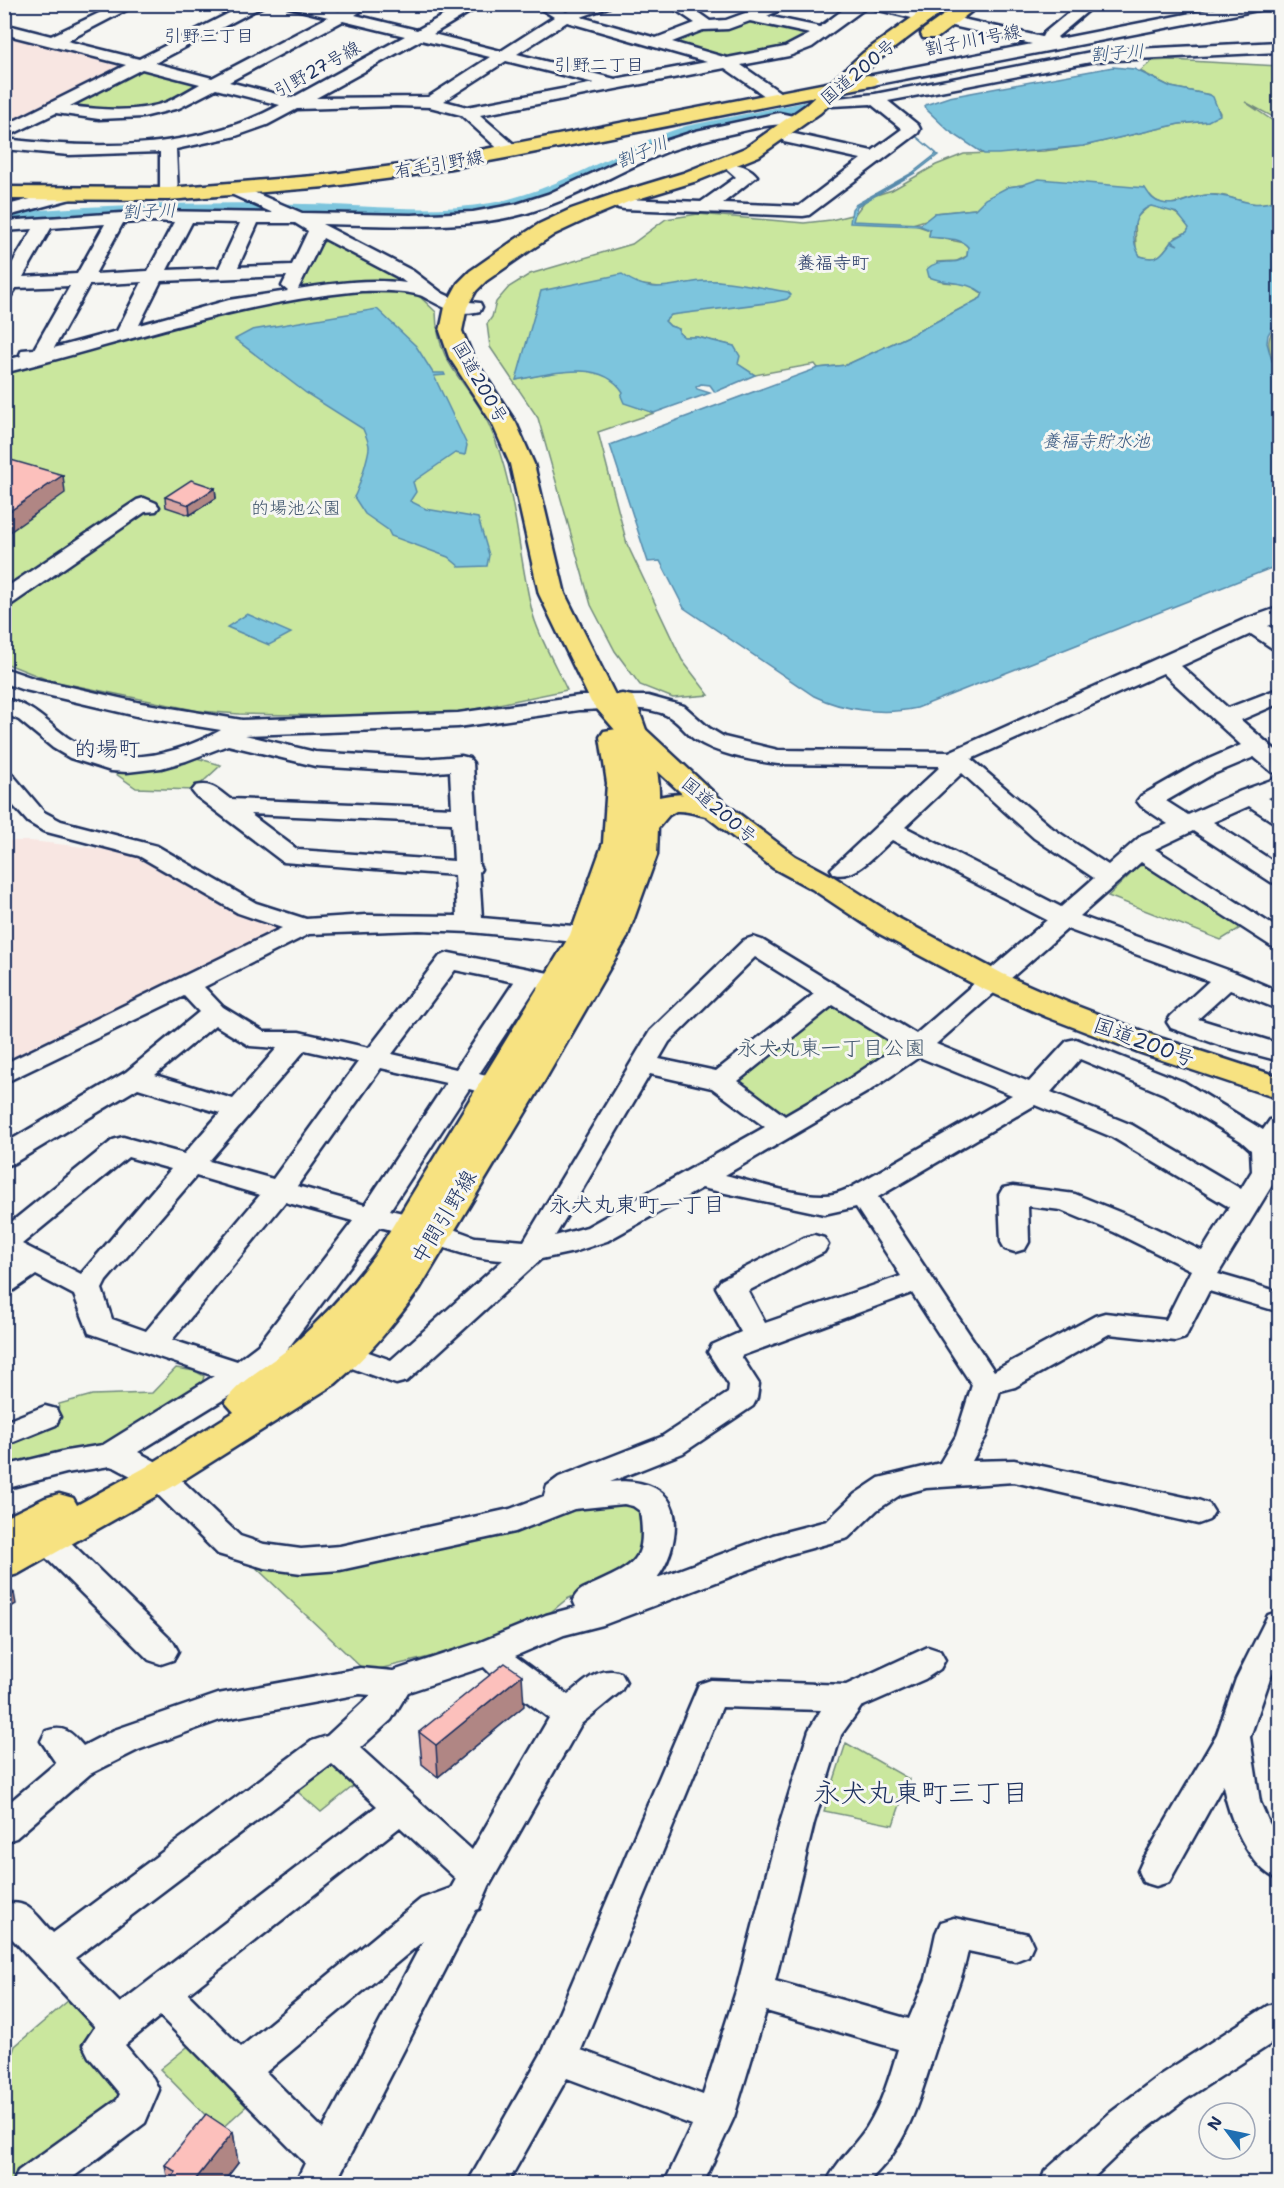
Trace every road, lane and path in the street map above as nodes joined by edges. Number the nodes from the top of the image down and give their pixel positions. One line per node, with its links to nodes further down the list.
1 (130, 4): 26 (street)
2 (260, 4): 33 (street)
3 (293, 4): 16 (street)
4 (364, 4): 16 (street)
5 (476, 4): 24 (street, 引野27号線)
6 (540, 4): 17 (street)
7 (604, 4): 17 (street)
8 (674, 4): 20 (street)
9 (786, 4): 18 (street)
10 (862, 4): 22 (street)
11 (872, 4): 19 (street)
12 (971, 4): 15 (main road)
13 (1089, 4): 28 (street)
14 (1263, 4): 23 (street, 割子川1号線)
15 (946, 10): 19 (main road, 国道200号); 28 (street); 36 (main road, 国道200号)
16 (341, 17): 24 (street); 35 (street)
17 (565, 17): 27 (street); 31 (street)
18 (750, 17): 20 (street); 22 (street)
19 (928, 17): 36 (main road, 国道200号)
20 (701, 26): 27 (street)
21 (4, 29): 26 (street)
22 (823, 32): 32 (street)
23 (1108, 34): 28 (street, 割子川1号線); 30 (street)
24 (419, 36): 31 (street); 39 (street, 引野27号線)
25 (1280, 39): 30 (street)
26 (54, 41): 33 (street)
27 (657, 43): 32 (street)
28 (1054, 45): 36 (street, 割子川1号線)
29 (1280, 47): 30 (street)
30 (1131, 49): 36 (street)
31 (504, 56): 34 (street); 38 (street)
32 (728, 63): 34 (street); 37 (street)
33 (140, 65): 35 (street); 40 (street)
34 (618, 84): 41 (street)
35 (215, 85): 39 (street); 40 (street)
36 (851, 92): 37 (main road, 有毛引野線); 42 (main road, 国道200号); 42 (main road, 国道200号); 47 (street)
37 (778, 98): 46 (main road, 有毛引野線)
38 (431, 102): 39 (street); 41 (street)
39 (295, 104): 45 (street, 引野27号線)
40 (55, 108): 43 (street)
41 (466, 112): 46 (street)
42 (800, 123): 47 (street); 48 (main road, 国道200号); 57 (street); 70 (main road, 国道200号)
43 (4, 133)
44 (4, 144): 45 (street, 引野27号線)
45 (168, 146): 51 (street)
46 (511, 151): 49 (main road, 有毛引野線)
47 (874, 157): 54 (street)
48 (735, 169): 53 (main road, 国道200号); 54 (street)
49 (237, 190): 51 (main road, 有毛引野線); 57 (street)
50 (4, 193): 52 (main road, 有毛引野線)
51 (169, 194): 52 (main road, 有毛引野線)
52 (65, 195): 55 (street)
53 (624, 204): 54 (street); 70 (main road, 国道200号)
54 (704, 208)
55 (4, 212)
56 (186, 216): 58 (street); 59 (street); 65 (street)
57 (293, 216): 59 (street); 62 (street)
58 (118, 217): 60 (street); 66 (street)
59 (250, 218): 64 (street)
60 (46, 222): 61 (street); 67 (street)
61 (4, 226)
62 (318, 230): 63 (street); 68 (street)
63 (297, 270): 64 (street); 69 (street)
64 (226, 273): 65 (street)
65 (153, 277): 66 (street); 71 (street)
66 (82, 280): 67 (street); 73 (street)
67 (6, 286)
68 (427, 291): 69 (street); 70 (street)
69 (287, 296): 71 (street)
70 (464, 307): 84 (main road, 国道200号)
71 (124, 335): 73 (street)
72 (4, 350): 73 (street)
73 (43, 357): 74 (street)
74 (4, 367)
75 (148, 507): 76 (street)
76 (4, 599)
77 (1280, 613): 78 (street)
78 (1251, 625): 79 (street); 80 (street)
79 (1280, 643)
80 (1167, 664): 85 (street); 88 (street)
81 (4, 675): 86 (street)
82 (1280, 695): 85 (street)
83 (4, 706): 86 (street)
84 (619, 712): 86 (street); 88 (street); 95 (main road, 国道200号); 99 (main road, 中間引野線); 103 (main road, 国道200号); 109 (main road, 中間引野線)
85 (1224, 718): 87 (street)
86 (235, 732): 96 (street)
87 (1257, 747): 89 (street); 98 (street)
88 (953, 759): 100 (street); 105 (street)
89 (1280, 767)
90 (4, 779): 108 (street)
91 (1280, 784): 93 (street)
92 (204, 791): 94 (street)
93 (1249, 796): 97 (street); 98 (street)
94 (225, 806): 96 (street); 102 (street)
95 (716, 810): 99 (main road); 103 (main road, 国道200号)
96 (464, 816): 102 (street)
97 (1280, 816)
98 (1190, 823): 101 (street); 104 (street)
99 (644, 827): 109 (main road, 中間引野線)
100 (890, 829): 103 (street); 106 (street)
101 (1139, 850): 105 (street); 110 (street)
102 (469, 869): 107 (street)
103 (833, 876): 113 (main road, 国道200号)
104 (1280, 877)
105 (1111, 878): 106 (street)
106 (1064, 919): 112 (street); 113 (street)
107 (470, 924): 108 (street); 109 (street)
108 (304, 927): 114 (street)
109 (598, 936): 111 (main road, 中間引野線); 139 (main road, 中間引野線)
110 (1280, 941)
111 (544, 979): 121 (street); 126 (main road, 中間引野線)
112 (1227, 979): 116 (street); 120 (street)
113 (992, 981): 119 (street); 127 (main road, 国道200号)
114 (188, 985): 117 (street); 123 (street)
115 (831, 993): 119 (street); 122 (street); 125 (street)
116 (1280, 1002)
117 (214, 1013): 118 (street); 124 (street)
118 (299, 1040): 121 (street); 129 (street)
119 (917, 1046): 128 (street); 130 (street)
120 (1280, 1053)
121 (375, 1058): 126 (street); 135 (street)
122 (643, 1064): 125 (street); 143 (street)
123 (4, 1075)
124 (135, 1078): 129 (street); 132 (street)
125 (721, 1081): 130 (street)
126 (479, 1082): 138 (street); 139 (main road, 中間引野線)
127 (1280, 1089)
128 (1034, 1094): 131 (street); 136 (street); 137 (street)
129 (238, 1110): 133 (street)
130 (783, 1128): 134 (street)
131 (1272, 1137): 137 (street)
132 (4, 1157)
133 (191, 1166): 135 (street); 141 (street); 148 (street)
134 (699, 1178): 136 (street); 143 (street)
135 (279, 1191): 138 (street); 151 (street)
136 (862, 1194): 146 (street)
137 (1245, 1204): 145 (street)
138 (372, 1216): 139 (street); 153 (street)
139 (422, 1228): 143 (street); 152 (main road, 中間引野線); 157 (main road, 中間引野線)
140 (1015, 1242): 145 (street)
141 (4, 1245): 144 (street)
142 (814, 1245): 150 (street)
143 (532, 1251): 152 (street)
144 (33, 1263): 147 (street); 148 (street)
145 (1204, 1272): 149 (street); 154 (street)
146 (920, 1280): 150 (street); 154 (street)
147 (4, 1283)
148 (87, 1289): 151 (street)
149 (1280, 1302)
150 (758, 1337): 161 (street)
151 (151, 1345): 153 (street)
152 (346, 1355): 157 (main road, 中間引野線)
153 (240, 1374): 157 (street)
154 (987, 1384): 158 (street)
155 (45, 1417): 156 (street)
156 (4, 1435)
157 (136, 1466): 159 (street); 161 (street); 162 (main road, 中間引野線); 163 (main road, 中間引野線)
158 (950, 1473): 160 (street); 165 (street)
159 (4, 1478)
160 (1198, 1512)
161 (533, 1513): 165 (street)
162 (4, 1536)
163 (48, 1540): 164 (main road, 中間引野線); 167 (street)
164 (4, 1563)
165 (558, 1624): 168 (street)
166 (1280, 1624): 174 (street)
167 (160, 1651)
168 (490, 1652): 171 (street); 173 (street)
169 (928, 1660): 172 (street)
170 (609, 1682): 173 (street)
171 (393, 1684): 175 (street); 177 (street)
172 (849, 1698): 184 (street); 189 (street)
173 (569, 1714): 180 (street)
174 (1233, 1737): 178 (street); 179 (street)
175 (337, 1748): 176 (street); 183 (street)
176 (401, 1807): 180 (street); 185 (street)
177 (4, 1828)
178 (1280, 1865)
179 (1156, 1871)
180 (471, 1887): 190 (street); 192 (street)
181 (15, 1917): 183 (street)
182 (1015, 1945): 188 (street)
183 (51, 1955): 187 (street)
184 (754, 1991): 188 (street); 191 (street)
185 (163, 1994): 187 (street); 190 (street)
186 (1280, 2018): 197 (street)
187 (119, 2026): 193 (street)
188 (920, 2039): 196 (street)
189 (559, 2058): 191 (street); 194 (street)
190 (241, 2070): 192 (street)
191 (715, 2117): 195 (street)
192 (321, 2171)
193 (32, 2184)
194 (486, 2184)
195 (683, 2184)
196 (845, 2184)
197 (1059, 2184)

